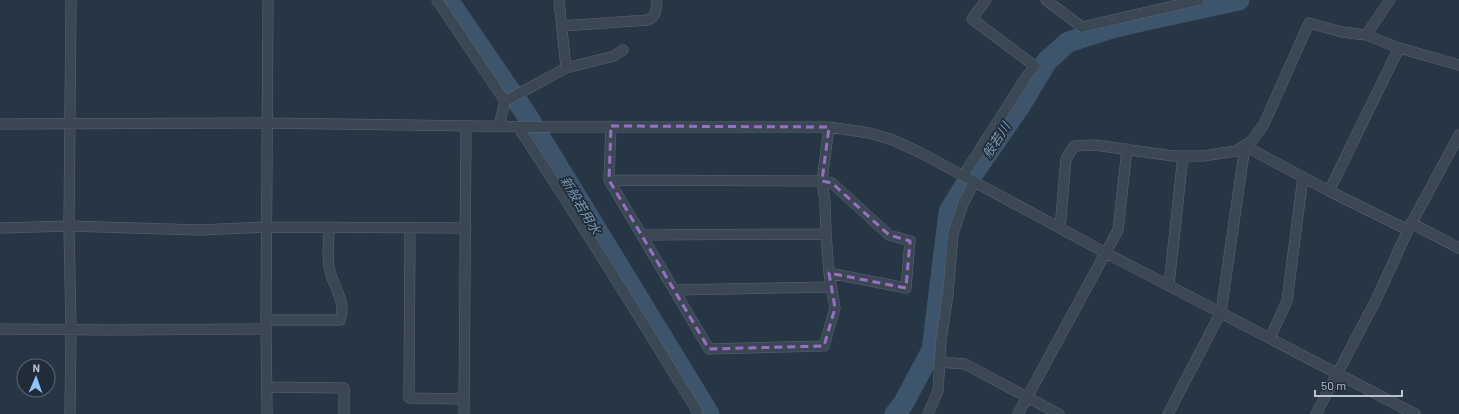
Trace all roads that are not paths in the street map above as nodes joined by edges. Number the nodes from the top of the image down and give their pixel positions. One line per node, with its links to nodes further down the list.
1 (71, 0): 20 (street)
2 (268, 0): 18 (street)
3 (437, 0): 17 (street)
4 (559, 0): 11 (street)
5 (657, 0): 11 (street)
6 (986, 0): 30 (street)
7 (1046, 0): 10 (street)
8 (1199, 0): 10 (street)
9 (1390, 0): 12 (street)
10 (1170, 3)
11 (562, 26): 16 (street)
12 (1366, 35): 13 (street); 27 (street)
13 (1399, 48): 15 (street); 35 (street)
14 (623, 50): 16 (street)
15 (1459, 65)
16 (566, 68): 17 (street)
17 (505, 101): 22 (street)
18 (267, 123): 20 (street); 21 (street); 37 (street)
19 (0, 124): 20 (street)
20 (71, 124): 36 (street)
21 (466, 126): 22 (street); 42 (street)
22 (498, 126): 24 (street)
23 (611, 126): 24 (street); 25 (street); 32 (street)
24 (522, 127): 62 (street)
25 (829, 127): 30 (street); 33 (street)
26 (1459, 135): 38 (street)
27 (1244, 146): 29 (street); 31 (street); 52 (street)
28 (1127, 149): 29 (street); 43 (street); 47 (street)
29 (1183, 156): 49 (street)
30 (963, 176): 34 (street)
31 (1303, 177): 35 (street); 56 (street)
32 (609, 180): 33 (street); 45 (street)
33 (822, 181): 44 (street); 48 (street)
34 (974, 182): 43 (street); 57 (street)
35 (1329, 191): 38 (street)
36 (69, 226): 37 (street); 39 (street); 55 (street)
37 (266, 227): 40 (street); 53 (street)
38 (1410, 227): 46 (street); 58 (street)
39 (0, 228)
40 (329, 228): 41 (street); 53 (street)
41 (410, 228): 42 (street); 61 (street)
42 (466, 228): 61 (street)
43 (1060, 228): 47 (street)
44 (826, 234): 45 (street); 48 (street)
45 (642, 235): 51 (street)
46 (1459, 248)
47 (1106, 253): 49 (street); 60 (street)
48 (829, 273): 50 (street)
49 (1168, 285): 52 (street)
50 (831, 287): 51 (street); 51 (street)
51 (674, 290)
52 (1221, 312): 56 (street); 70 (street)
53 (266, 325): 55 (street); 59 (street)
54 (0, 329): 55 (street)
55 (71, 330): 63 (street)
56 (1270, 338): 58 (street)
57 (939, 362): 60 (street); 67 (street)
58 (1338, 373): 71 (street); 72 (street)
59 (267, 387): 64 (street); 65 (street)
60 (1027, 397): 68 (street); 69 (street)
61 (464, 399): 66 (street)
62 (696, 413)
63 (70, 414)
64 (267, 414)
65 (344, 414)
66 (464, 414)
67 (928, 414)
68 (1018, 414)
69 (1060, 414)
70 (1168, 414)
71 (1316, 414)
72 (1415, 414)

